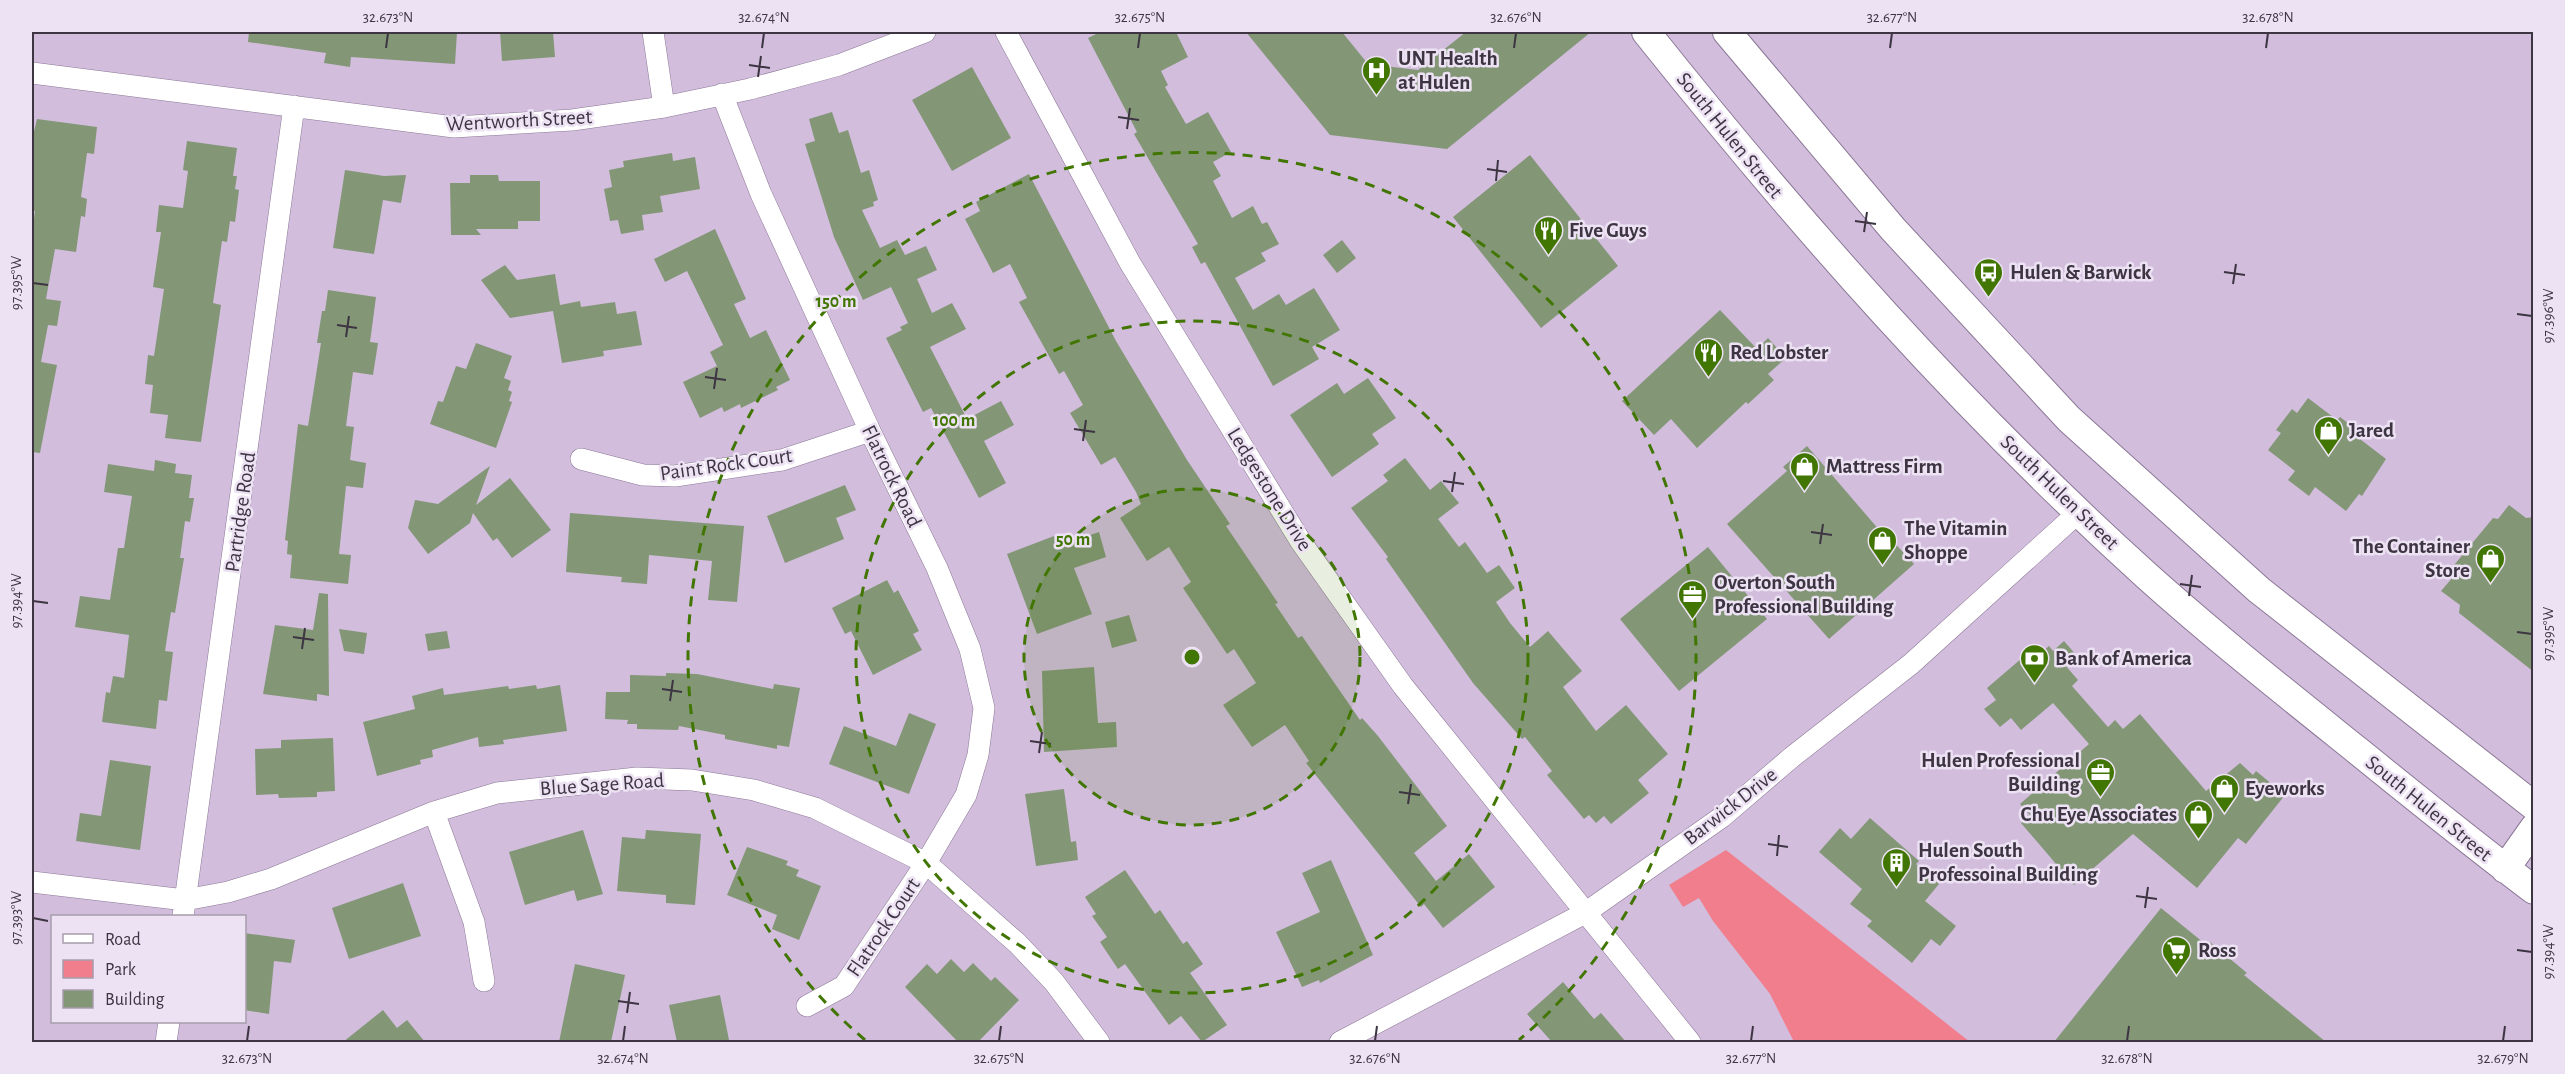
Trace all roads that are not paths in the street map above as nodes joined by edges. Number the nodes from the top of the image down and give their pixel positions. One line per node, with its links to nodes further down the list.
1 (653, 32): 9 (street)
2 (925, 32): 7 (street, Wentworth Street)
3 (1006, 32): 21 (street, Ledgestone Drive)
4 (1646, 32): 12 (main road, South Hulen Street)
5 (1727, 32): 13 (main road)
6 (32, 73): 8 (street, Wentworth Street)
7 (722, 94): 9 (street, Wentworth Street); 10 (street, Flatrock Road)
8 (294, 106): 9 (street, Wentworth Street); 20 (street, Partridge Road)
9 (664, 107)
10 (870, 431): 11 (street, Paint Rock Court); 16 (street, Flatrock Road)
11 (581, 459)
12 (2079, 512): 17 (main road, South Hulen Street); 21 (street, Barwick Drive)
13 (2534, 806)
14 (434, 812): 16 (street, Blue Sage Road); 20 (street, Blue Sage Road); 22 (street)
15 (2534, 828): 17 (main road)
16 (926, 863): 23 (street, Flatrock Court); 26 (street, Blue Sage Road)
17 (2505, 869): 19 (main road, South Hulen Street)
18 (32, 882): 20 (street, Blue Sage Road)
19 (2534, 890)
20 (184, 908)
21 (1585, 913): 27 (street, Barwick Drive); 28 (street, Ledgestone Drive)
22 (484, 981)
23 (807, 1006)
24 (169, 1023): 25 (street)
25 (166, 1042)
26 (1099, 1042)
27 (1340, 1042)
28 (1690, 1042)

